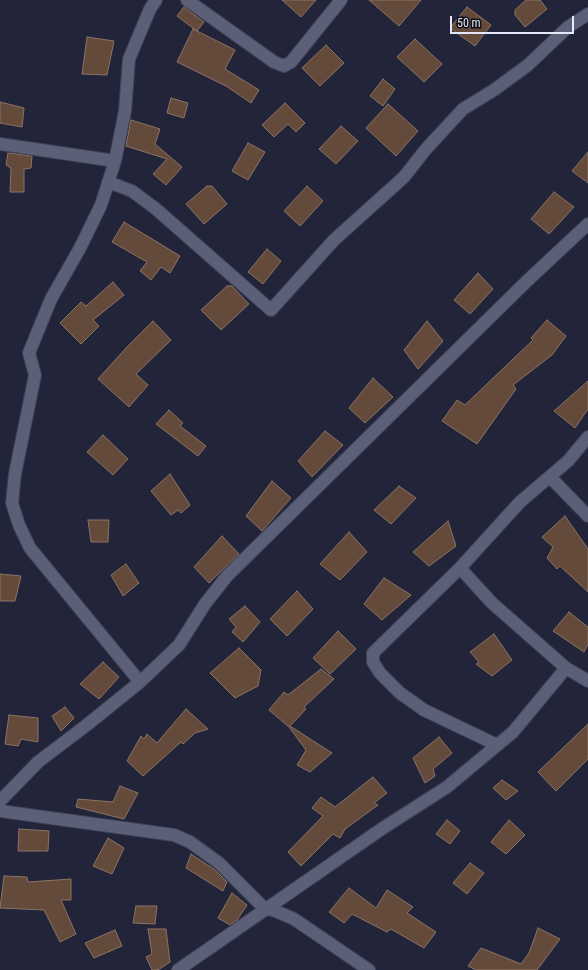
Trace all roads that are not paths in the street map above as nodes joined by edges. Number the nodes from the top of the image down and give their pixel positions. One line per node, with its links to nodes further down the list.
1 (156, 0): 6 (street)
2 (187, 0): 3 (street)
3 (341, 0)
4 (588, 14): 7 (street)
5 (0, 144): 6 (street)
6 (115, 161): 7 (street)
7 (108, 182): 15 (street)
8 (588, 224): 15 (street)
9 (588, 437): 10 (street)
10 (550, 477): 11 (street); 12 (street)
11 (588, 516)
12 (460, 568): 13 (street); 16 (street)
13 (566, 668): 14 (street); 16 (street)
14 (588, 681)
15 (140, 682): 17 (street)
16 (497, 745): 19 (street)
17 (0, 801)
18 (0, 811): 19 (street)
19 (265, 909): 20 (street); 21 (street)
20 (178, 970)
21 (369, 970)

